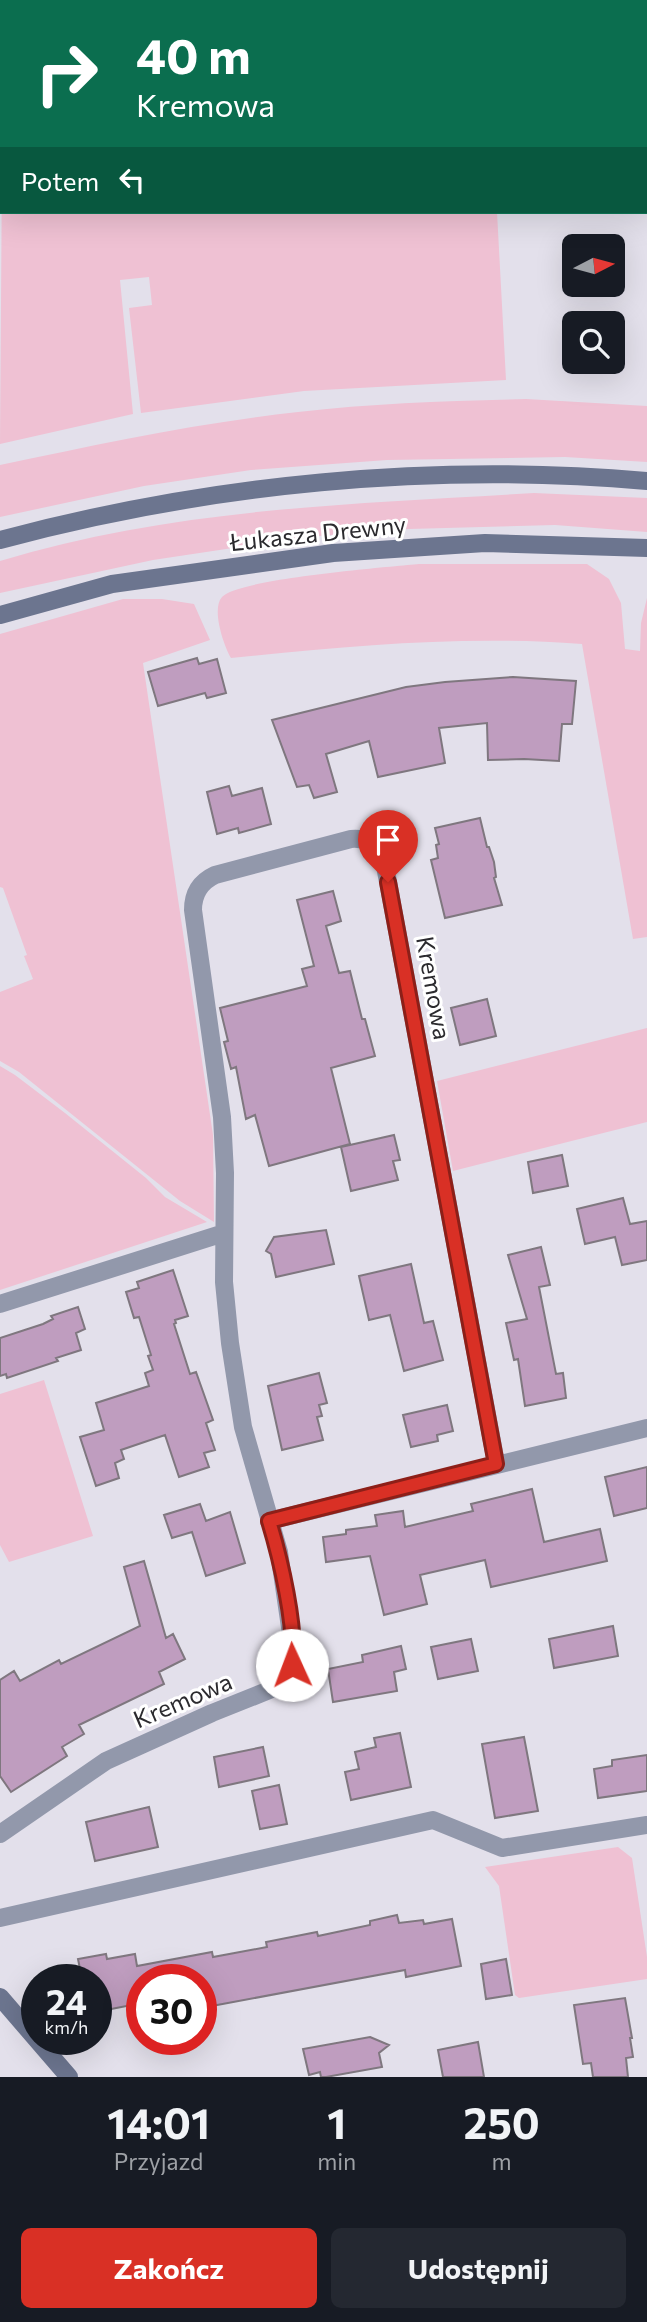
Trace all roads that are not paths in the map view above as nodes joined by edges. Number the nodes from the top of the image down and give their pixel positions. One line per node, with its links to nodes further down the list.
1 (647, 481): 2 (main road, Łukasza Drewny)
2 (0, 540)
3 (647, 548): 4 (main road, Łukasza Drewny)
4 (0, 615)
5 (224, 1233): 6 (street); 8 (street, Kremowa); 9 (street, Kremowa)
6 (0, 1304)
7 (647, 1428): 8 (street)
8 (496, 1464): 9 (street)
9 (269, 1521): 11 (street, Kremowa)
10 (647, 1825): 12 (street)
11 (0, 1834)
12 (0, 1918)
13 (0, 1997): 14 (main road)
14 (69, 2077)

